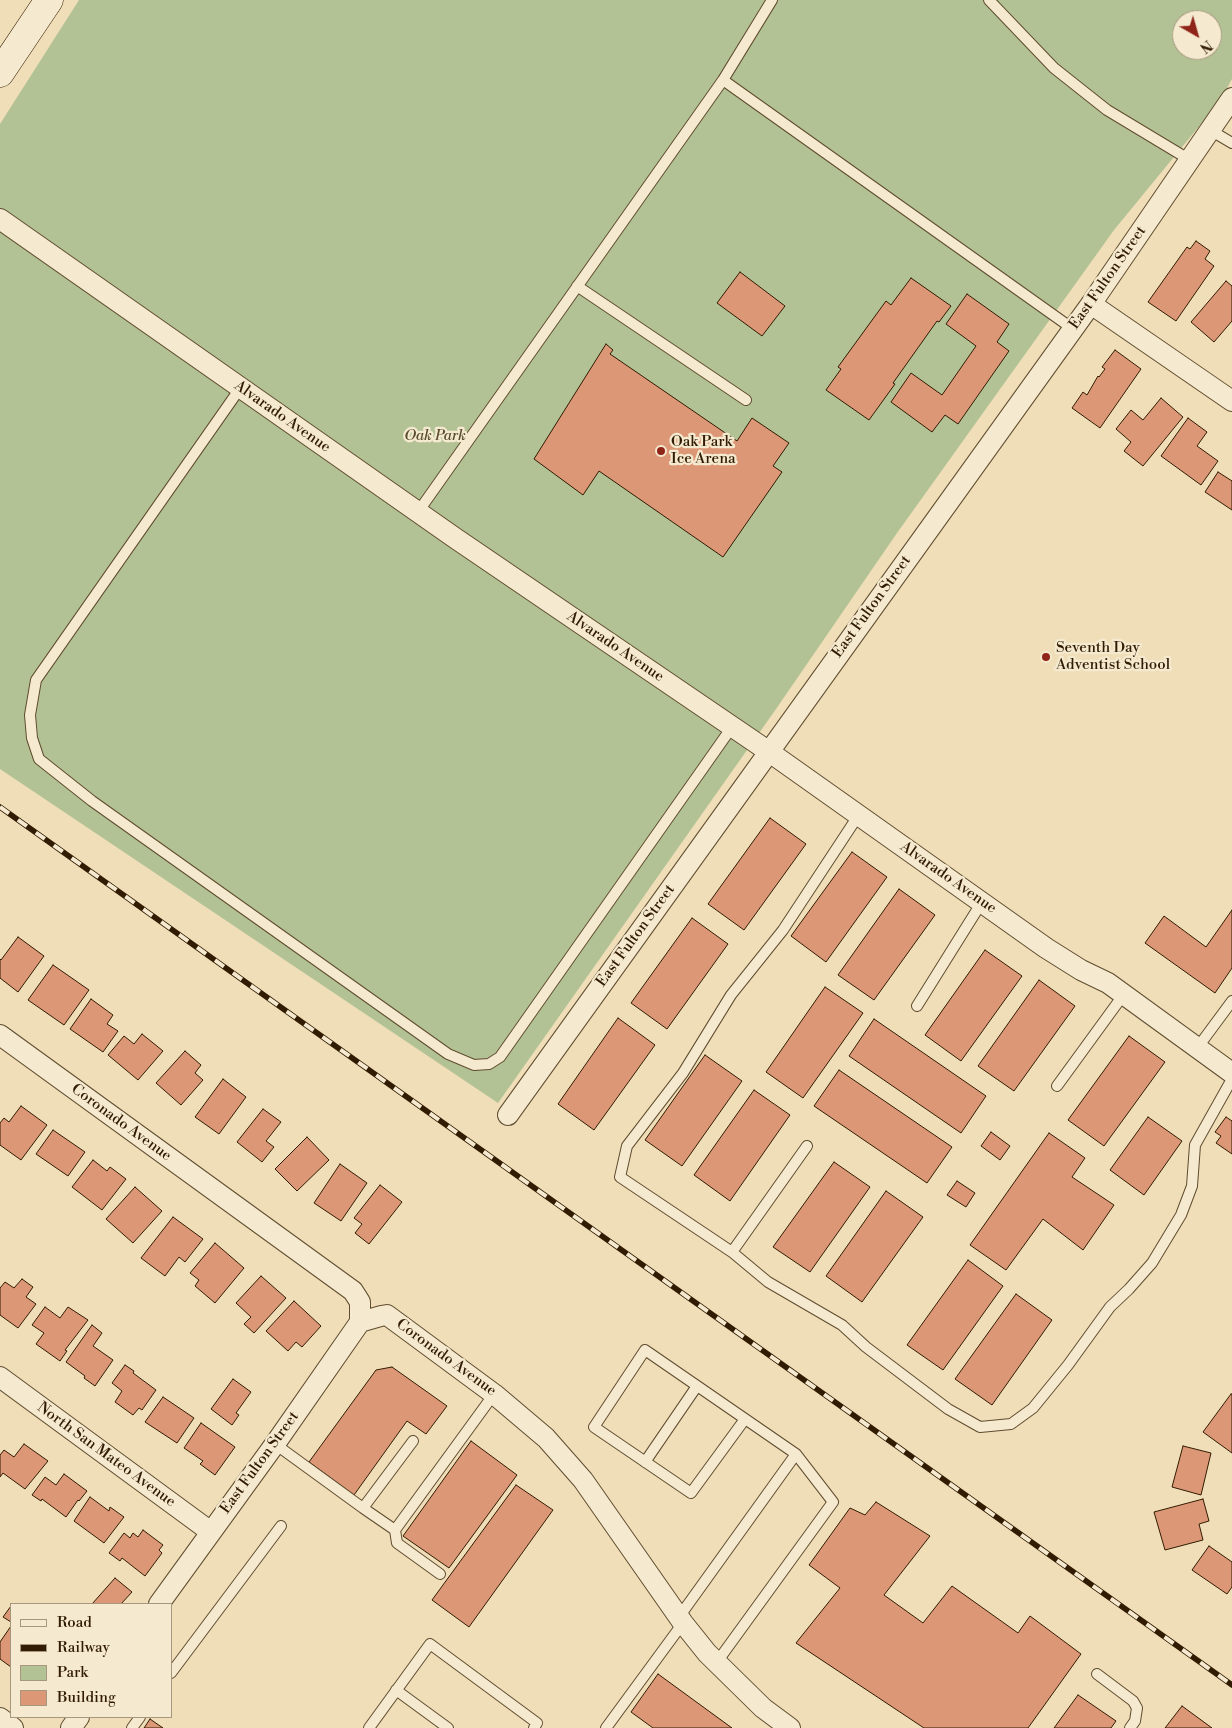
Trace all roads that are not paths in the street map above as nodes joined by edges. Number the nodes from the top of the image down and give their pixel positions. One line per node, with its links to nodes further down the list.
1 (49, 0): 4 (street)
2 (772, 0): 5 (lane)
3 (989, 0): 9 (lane)
4 (0, 73)
5 (723, 80): 11 (lane); 13 (lane)
6 (1232, 98): 7 (street, East Fulton Street)
7 (1210, 130): 8 (lane); 9 (street, East Fulton Street)
8 (1232, 143)
9 (1190, 160): 12 (street, East Fulton Street)
10 (0, 219): 14 (street, Alvarado Avenue)
11 (577, 286): 15 (lane); 17 (lane)
12 (1091, 304): 13 (street, East Fulton Street); 16 (street)
13 (1073, 329): 19 (street, East Fulton Street)
14 (240, 388): 17 (street, Alvarado Avenue); 18 (lane)
15 (746, 400)
16 (1232, 401)
17 (418, 512): 18 (street, Alvarado Avenue)
18 (732, 727): 19 (street, Alvarado Avenue)
19 (768, 752): 20 (street, Alvarado Avenue); 30 (street, East Fulton Street)
20 (858, 816): 21 (street, Alvarado Avenue); 32 (lane)
21 (982, 902): 22 (street, Alvarado Avenue); 24 (lane)
22 (1124, 994): 26 (street, Alvarado Avenue); 29 (lane)
23 (1232, 1000): 26 (lane)
24 (917, 1006)
25 (0, 1035): 33 (street, Coronado Avenue)
26 (1198, 1048): 27 (street, Alvarado Avenue)
27 (1232, 1073)
28 (1232, 1079): 32 (lane)
29 (1057, 1086)
30 (508, 1115)
31 (806, 1146): 32 (lane)
32 (732, 1252)
33 (360, 1322): 36 (street, Coronado Avenue); 39 (street, East Fulton Street)
34 (0, 1377): 45 (street, North San Mateo Avenue)
35 (697, 1386): 37 (lane); 41 (lane); 41 (lane)
36 (494, 1394): 44 (lane); 48 (street, Coronado Avenue)
37 (745, 1419): 40 (lane); 41 (lane)
38 (413, 1441): 42 (lane)
39 (275, 1444): 42 (lane); 45 (street, East Fulton Street)
40 (796, 1454): 48 (lane); 49 (lane)
41 (645, 1462)
42 (363, 1508): 44 (lane)
43 (281, 1526): 50 (lane)
44 (395, 1530): 46 (lane)
45 (211, 1532): 47 (street, East Fulton Street)
46 (440, 1574)
47 (160, 1603)
48 (681, 1620): 49 (street, Coronado Avenue); 59 (lane)
49 (716, 1662): 54 (street, Coronado Avenue)
50 (172, 1672)
51 (1097, 1674): 60 (lane)
52 (396, 1690): 56 (lane); 57 (lane); 58 (lane)
53 (0, 1718): 55 (street)
54 (782, 1726)
55 (13, 1728)
56 (369, 1728)
57 (448, 1728)
58 (534, 1728)
59 (606, 1728)
60 (1130, 1728)

